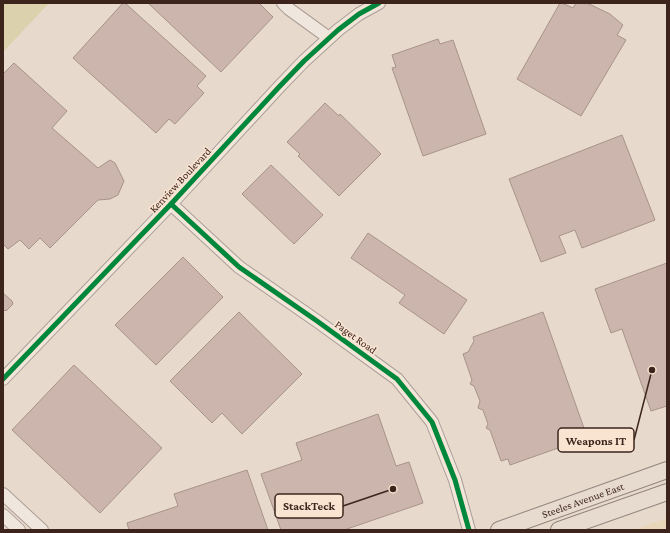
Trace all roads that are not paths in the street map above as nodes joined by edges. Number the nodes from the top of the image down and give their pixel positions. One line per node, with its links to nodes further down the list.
1 (283, 3): 3 (street)
2 (379, 3): 3 (street, Kenview Boulevard)
3 (329, 38): 4 (street, Kenview Boulevard)
4 (171, 204): 5 (street, Kenview Boulevard); 12 (street, Paget Road)
5 (3, 379)
6 (667, 470): 13 (main road, Steeles Avenue East)
7 (667, 492): 14 (main road, Steeles Avenue East)
8 (3, 494): 11 (street)
9 (3, 515): 10 (street)
10 (19, 530)
11 (42, 530)
12 (469, 530)
13 (499, 530)
14 (559, 530)

